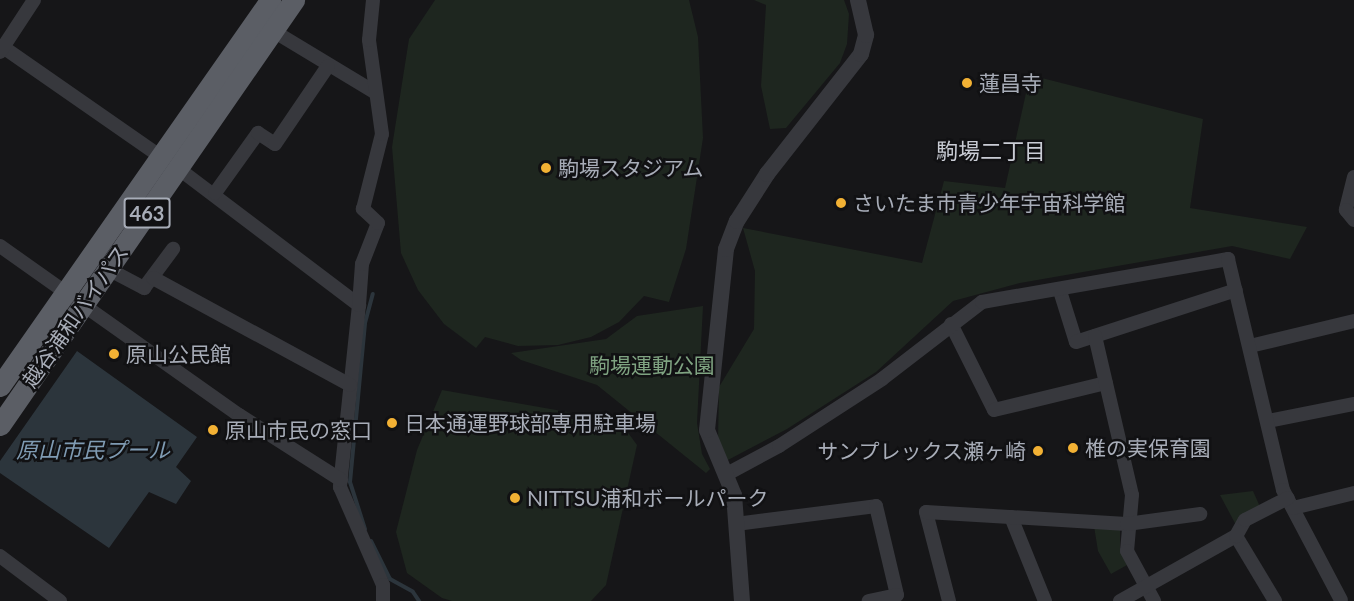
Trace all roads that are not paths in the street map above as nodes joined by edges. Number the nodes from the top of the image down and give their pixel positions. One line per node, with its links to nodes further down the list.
1 (34, 0): 7 (street)
2 (270, 0): 10 (highway, 越谷浦和バイパス / 463)
3 (294, 0): 6 (highway, 越谷浦和バイパス / 463)
4 (373, 0): 9 (street)
5 (858, 0): 33 (street)
6 (275, 32): 8 (street); 10 (highway, 越谷浦和バイパス / 463)
7 (2, 49): 10 (street)
8 (328, 66): 9 (street); 12 (street)
9 (376, 93): 22 (street)
10 (170, 163): 12 (street); 16 (highway, 越谷浦和バイパス / 463); 20 (highway, 越谷浦和バイパス / 463)
11 (1354, 177): 13 (street)
12 (215, 193): 22 (street)
13 (1354, 220)
14 (0, 246): 20 (street)
15 (173, 249): 17 (street)
16 (108, 269): 17 (street); 21 (highway, 越谷浦和バイパス / 463)
17 (153, 278): 28 (street)
18 (1236, 290): 19 (street); 25 (street); 26 (street)
19 (1060, 291): 24 (street); 25 (street)
20 (66, 292): 21 (street); 29 (highway, 越谷浦和バイパス / 463)
21 (84, 304): 32 (highway, 越谷浦和バイパス / 463); 34 (street)
22 (359, 304): 28 (street)
23 (1354, 321): 26 (street)
24 (951, 324): 27 (street); 33 (street)
25 (1095, 336): 27 (street)
26 (1250, 346): 31 (street)
27 (1106, 383): 40 (street)
28 (350, 385): 34 (street)
29 (0, 387)
30 (1354, 404): 31 (street)
31 (1268, 421): 36 (street)
32 (0, 425)
33 (725, 475): 39 (street)
34 (341, 480): 46 (street)
35 (1354, 493): 36 (street)
36 (1290, 503): 41 (street); 44 (street)
37 (1200, 514): 40 (street)
38 (1011, 516): 40 (street); 49 (street); 50 (street)
39 (736, 524): 47 (street); 48 (street)
40 (1127, 524): 43 (street)
41 (1236, 536): 43 (street); 53 (street)
42 (0, 556): 45 (street)
43 (1146, 587): 51 (street); 52 (street)
44 (1345, 599)
45 (60, 601)
46 (383, 601)
47 (742, 601)
48 (869, 601)
49 (949, 601)
50 (1046, 601)
51 (1120, 601)
52 (1154, 601)
53 (1275, 601)

